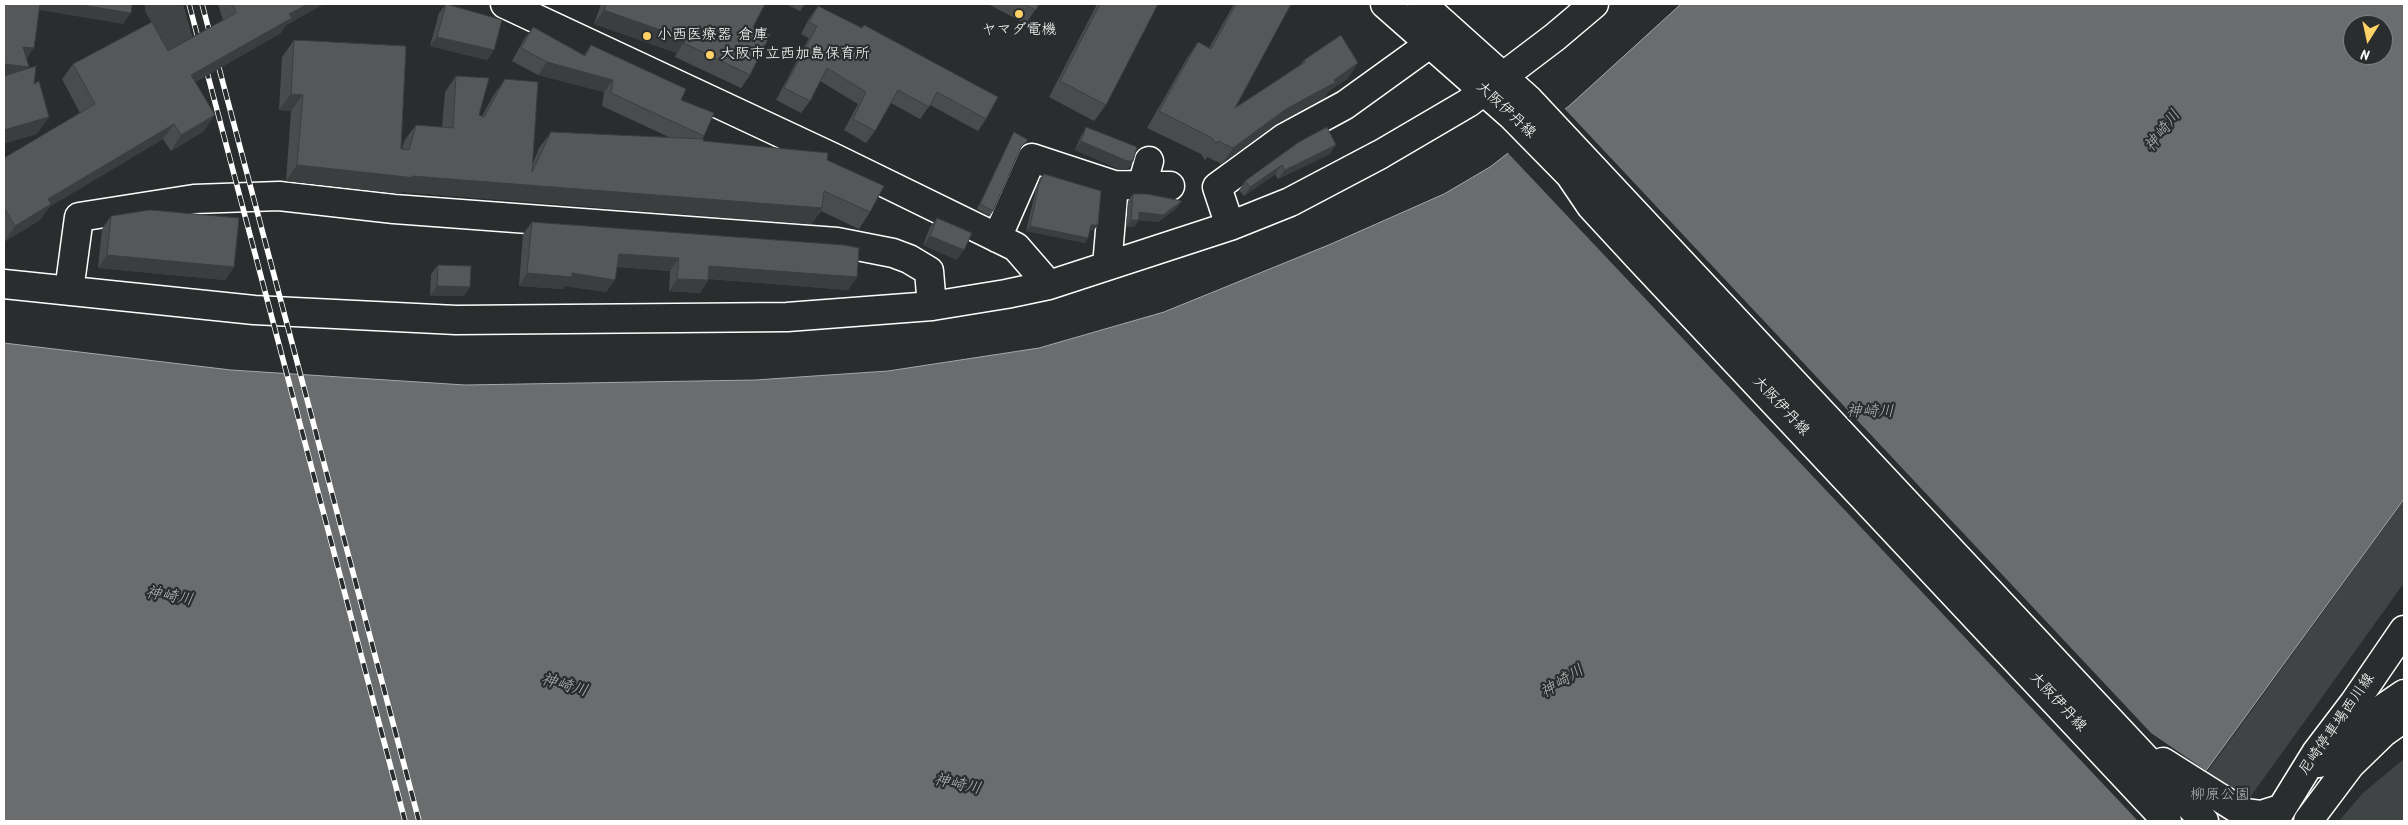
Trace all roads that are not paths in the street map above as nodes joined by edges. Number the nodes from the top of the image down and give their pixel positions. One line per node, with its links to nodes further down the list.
1 (505, 4): 10 (street)
2 (1385, 4): 5 (street, 大阪伊丹線)
3 (1422, 4): 6 (street, 大阪伊丹線)
4 (1594, 4): 6 (street)
5 (1431, 43): 6 (street, 大阪伊丹線); 9 (street)
6 (1497, 87): 9 (street); 19 (street, 大阪伊丹線); 21 (street, 大阪伊丹線)
7 (1114, 185): 8 (street); 10 (street); 11 (street)
8 (1170, 186)
9 (1230, 226): 11 (street)
10 (997, 238): 13 (street)
11 (1108, 266): 13 (street)
12 (4, 284): 14 (street)
13 (1049, 285): 15 (street)
14 (69, 292): 15 (street); 15 (street)
15 (932, 306)
16 (2404, 630): 20 (street, 尼崎停車場西川線)
17 (2404, 694): 20 (street)
18 (2404, 718): 23 (street)
19 (2142, 752): 20 (street); 22 (street, 大阪伊丹線)
20 (2274, 811)
21 (2167, 821)
22 (2204, 821)
23 (2308, 821)

